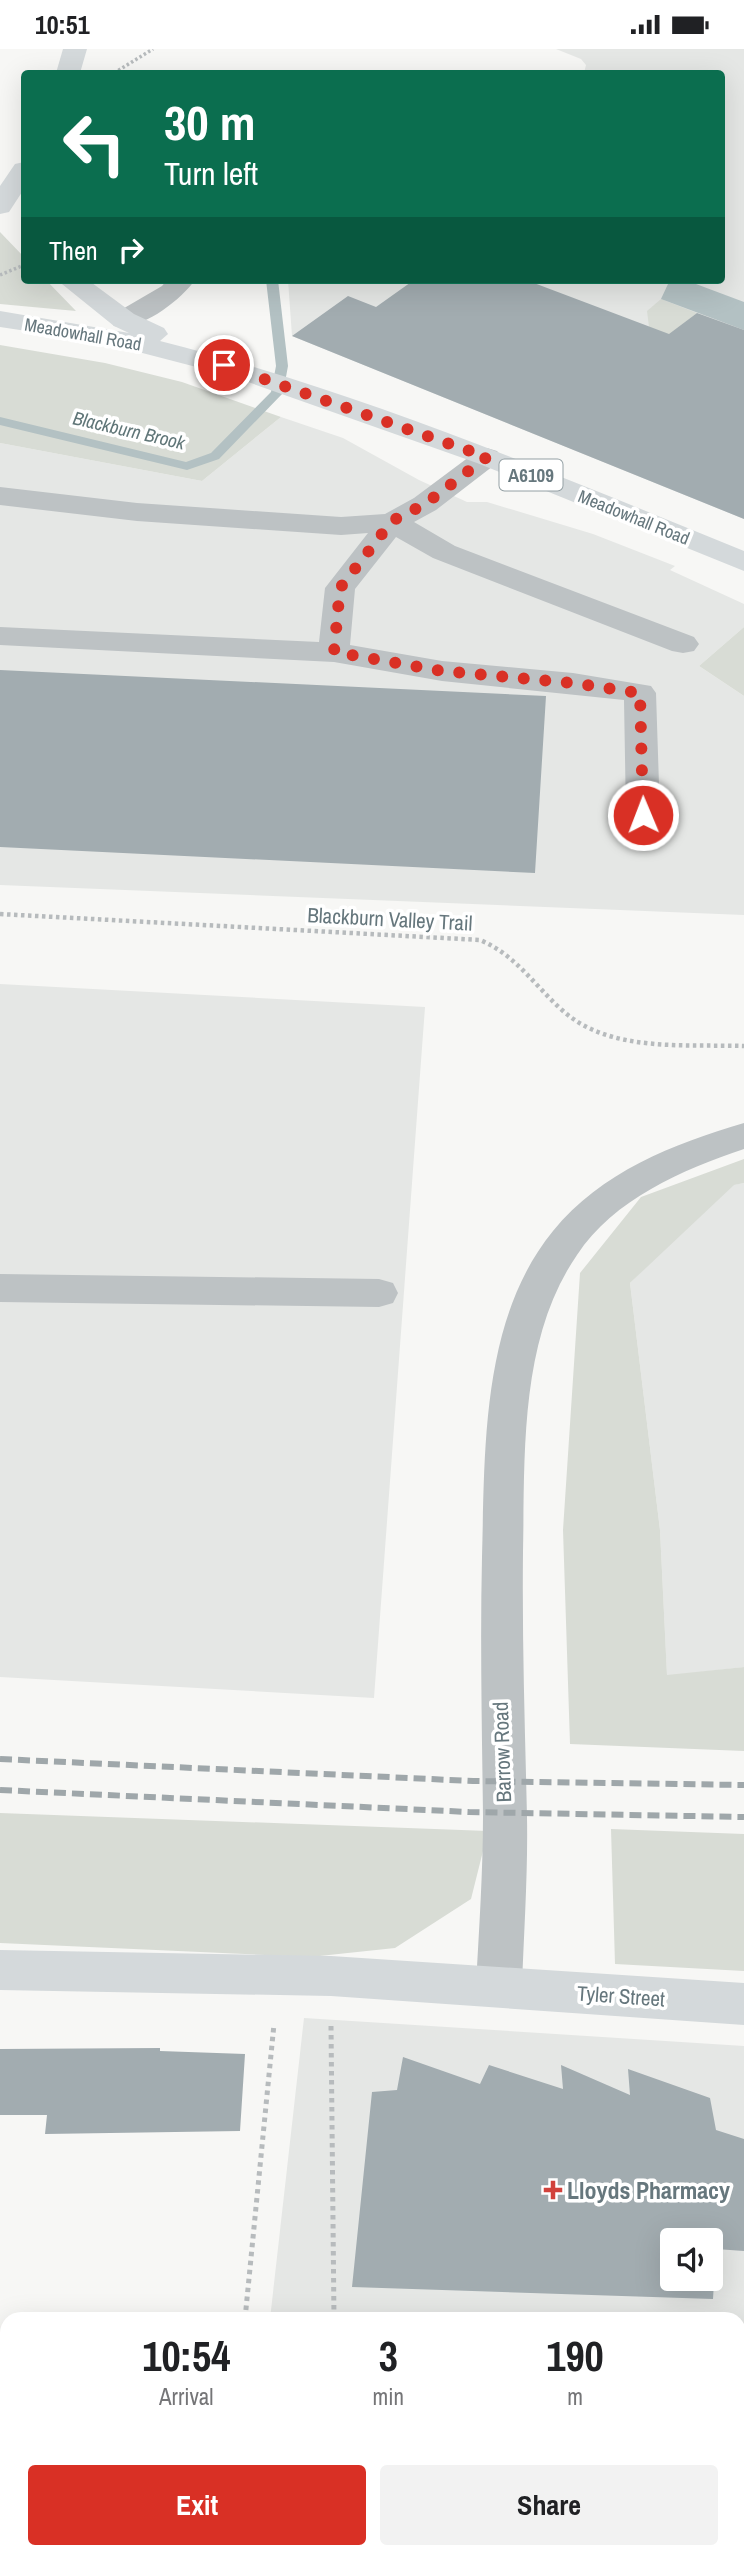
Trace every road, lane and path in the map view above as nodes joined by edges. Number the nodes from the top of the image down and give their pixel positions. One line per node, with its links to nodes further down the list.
1 (75, 49): 3 (main road)
2 (153, 49): 4 (path)
3 (69, 70)
4 (119, 70)
5 (21, 174): 6 (main road)
6 (0, 206)
7 (21, 266): 8 (path)
8 (0, 275)
9 (76, 284): 12 (main road, Meadowhall Road / A6109)
10 (178, 284): 12 (street)
11 (0, 319): 13 (main road, Meadowhall Road / A6109)
12 (124, 320): 13 (main road, Meadowhall Road / A6109)
13 (208, 359): 14 (main road, Meadowhall Road / A6109)
14 (487, 457): 16 (street); 17 (main road, Meadowhall Road / A6109)
15 (0, 496): 16 (street)
16 (392, 521): 19 (street); 20 (street)
17 (744, 562)
18 (0, 636): 20 (street)
19 (682, 644)
20 (334, 652): 21 (street)
21 (643, 815)
22 (0, 914): 23 (path, Blackburn Valley Trail)
23 (744, 1046)
24 (744, 1136): 30 (street, Barrow Road)
25 (0, 1289): 26 (street)
26 (379, 1293)
27 (0, 1970): 28 (main road)
28 (278, 1974): 29 (main road); 32 (path)
29 (331, 1976): 30 (main road); 33 (path)
30 (499, 1986): 31 (main road, Tyler Street)
31 (744, 2004)
32 (246, 2312)
33 (334, 2312)

